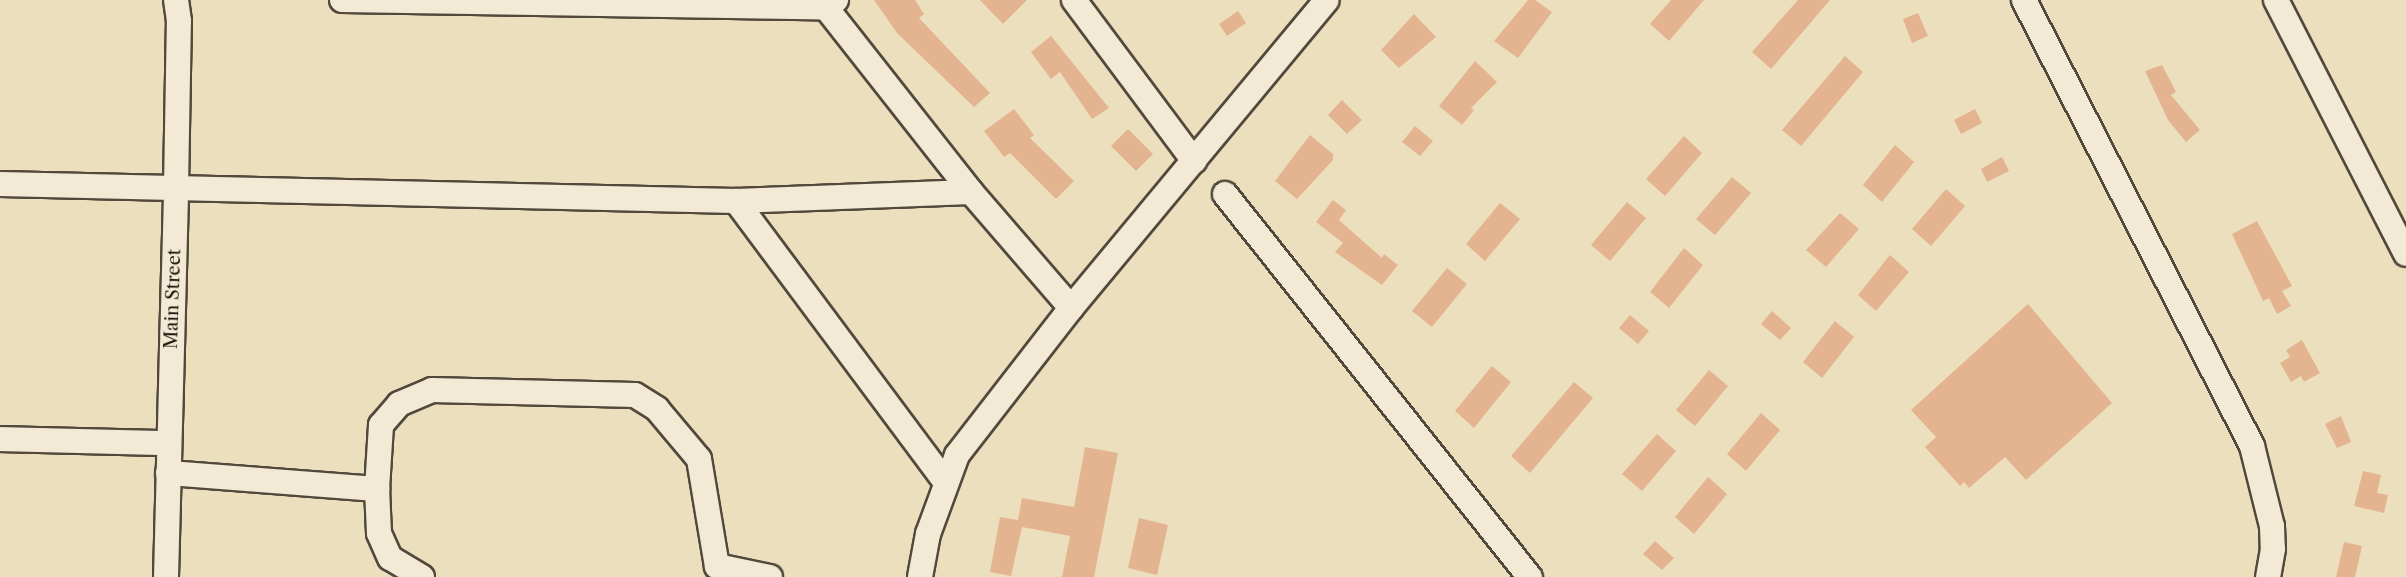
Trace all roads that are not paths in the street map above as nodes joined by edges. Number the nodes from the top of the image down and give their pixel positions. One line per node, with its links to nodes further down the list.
1 (1075, 0): 8 (street)
2 (1327, 0): 8 (street)
3 (2024, 0): 27 (street)
4 (2276, 0): 14 (street)
5 (355, 1): 6 (street)
6 (827, 3): 11 (street)
7 (180, 7): 10 (street, Main Street)
8 (1194, 160): 15 (street)
9 (0, 184): 10 (street)
10 (176, 188): 13 (street); 17 (street, Main Street)
11 (971, 192): 13 (street); 15 (street)
12 (1225, 194): 26 (street)
13 (736, 201): 19 (street)
14 (2406, 254)
15 (1071, 308): 19 (street)
16 (0, 439): 17 (street)
17 (168, 443): 18 (street, Main Street)
18 (168, 473): 20 (street); 22 (street, Main Street)
19 (944, 480): 25 (street)
20 (377, 489): 21 (street); 23 (street)
21 (712, 571): 24 (street)
22 (166, 577)
23 (422, 577)
24 (770, 577)
25 (920, 577)
26 (1530, 577)
27 (2268, 577)

